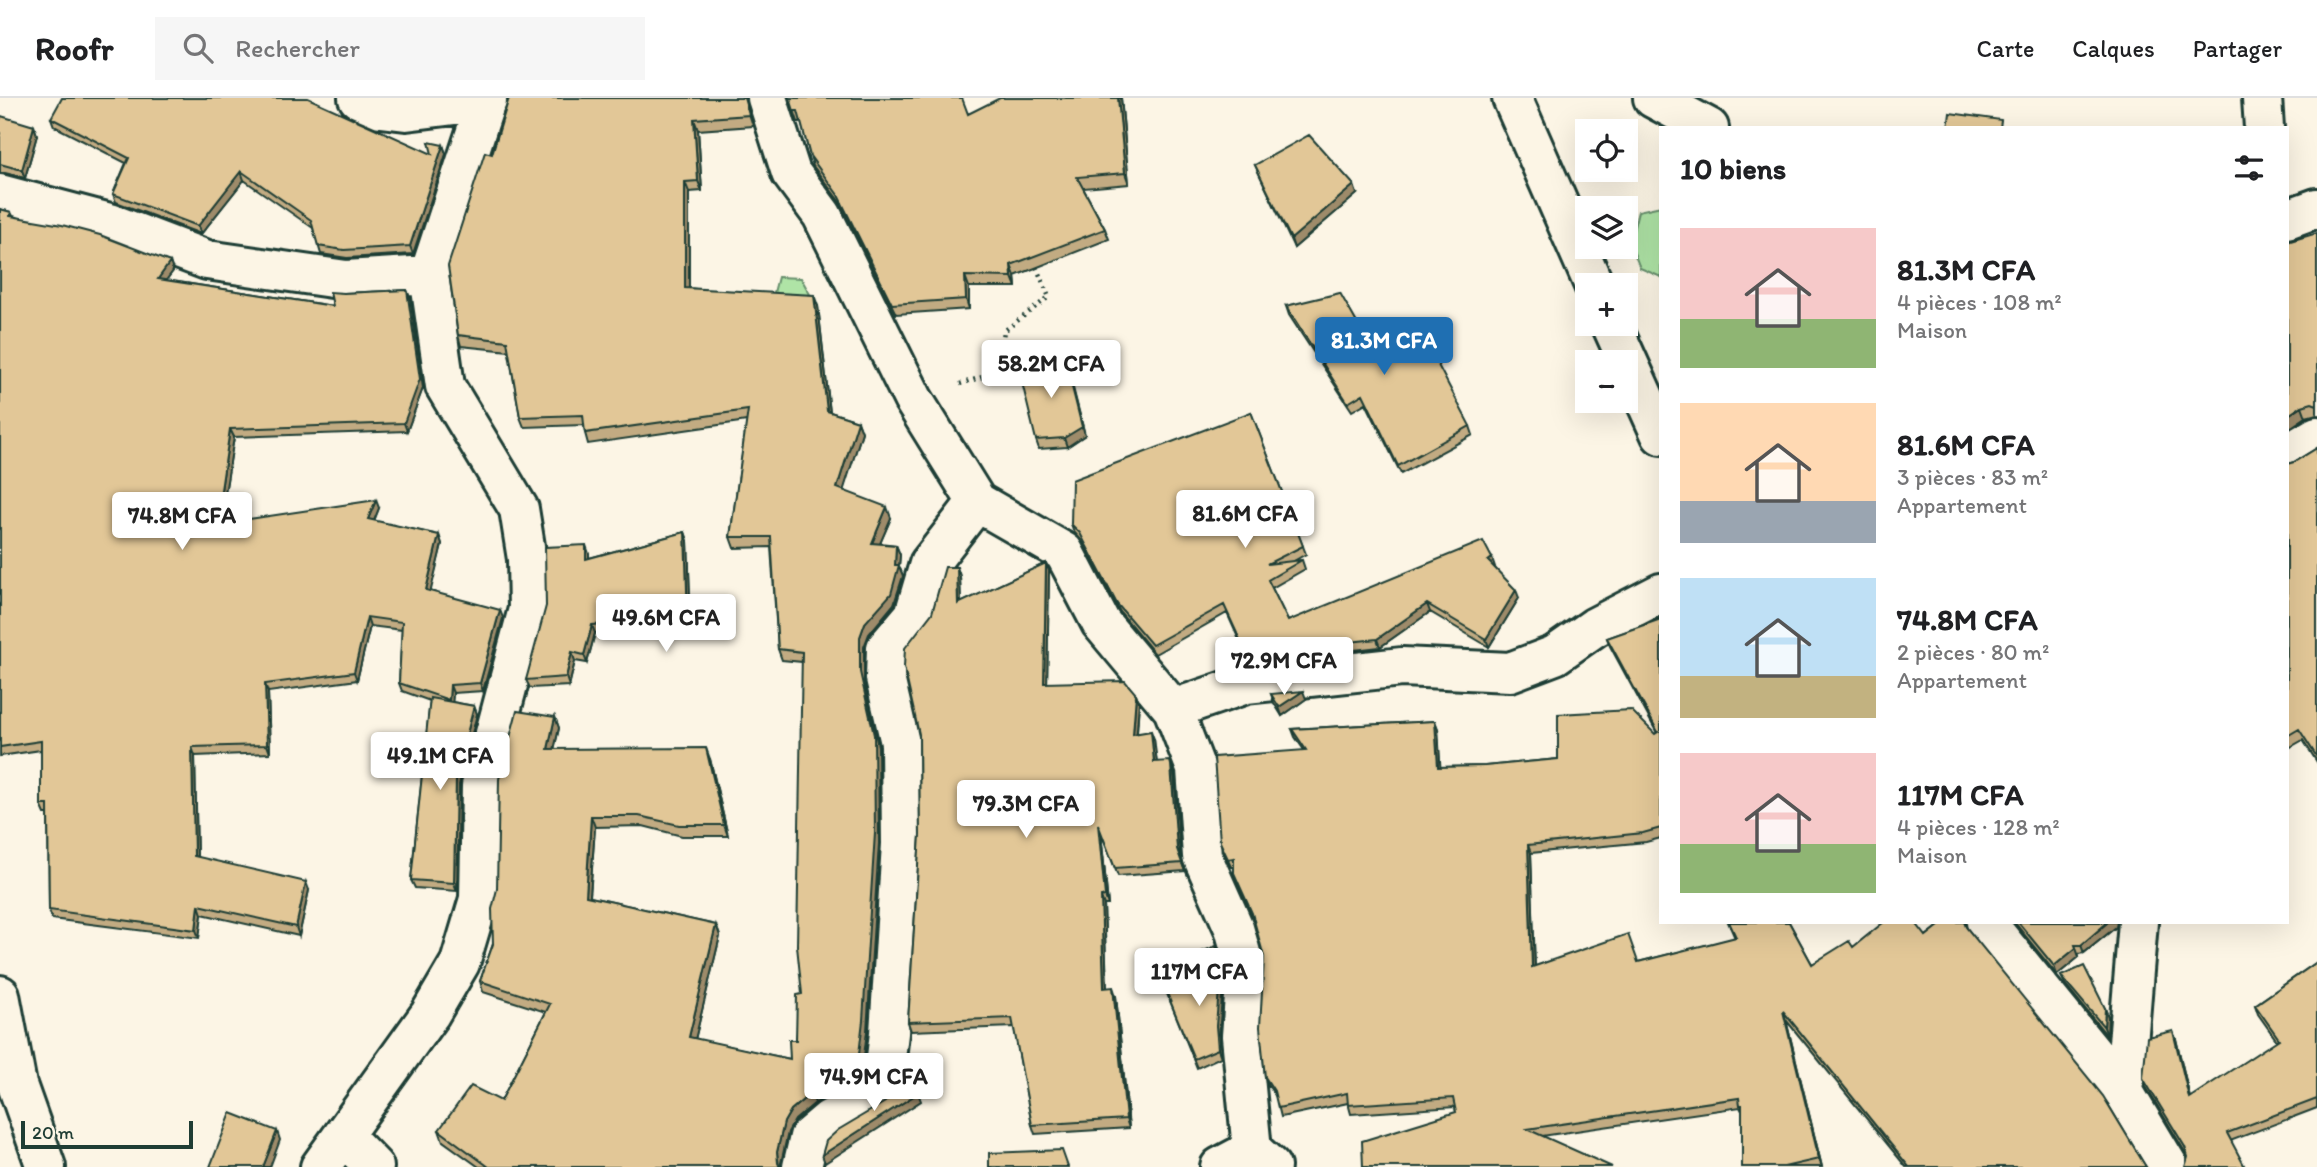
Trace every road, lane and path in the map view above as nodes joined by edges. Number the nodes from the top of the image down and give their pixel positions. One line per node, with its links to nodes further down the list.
1 (358, 98): 6 (street)
2 (767, 98): 16 (street)
3 (1512, 98): 13 (street)
4 (1653, 98): 7 (street)
5 (2262, 98): 8 (street)
6 (487, 100): 14 (street)
7 (1705, 126)
8 (2264, 126)
9 (0, 194): 14 (street)
10 (2317, 208): 11 (street)
11 (2289, 218)
12 (1034, 260): 16 (path)
13 (1589, 273)
14 (429, 275): 27 (street)
15 (1616, 336): 17 (street)
16 (913, 400): 20 (street)
17 (1659, 431)
18 (2317, 436): 19 (street)
19 (2289, 453)
20 (977, 502): 22 (street); 33 (street)
21 (1659, 594): 22 (street)
22 (1173, 709): 28 (street)
23 (1988, 924): 26 (street)
24 (2138, 924): 26 (street)
25 (0, 995): 30 (street)
26 (2124, 1092): 29 (street)
27 (343, 1135): 31 (street); 32 (street)
28 (1247, 1161)
29 (2153, 1162)
30 (46, 1167)
31 (320, 1167)
32 (374, 1167)
33 (802, 1167)

